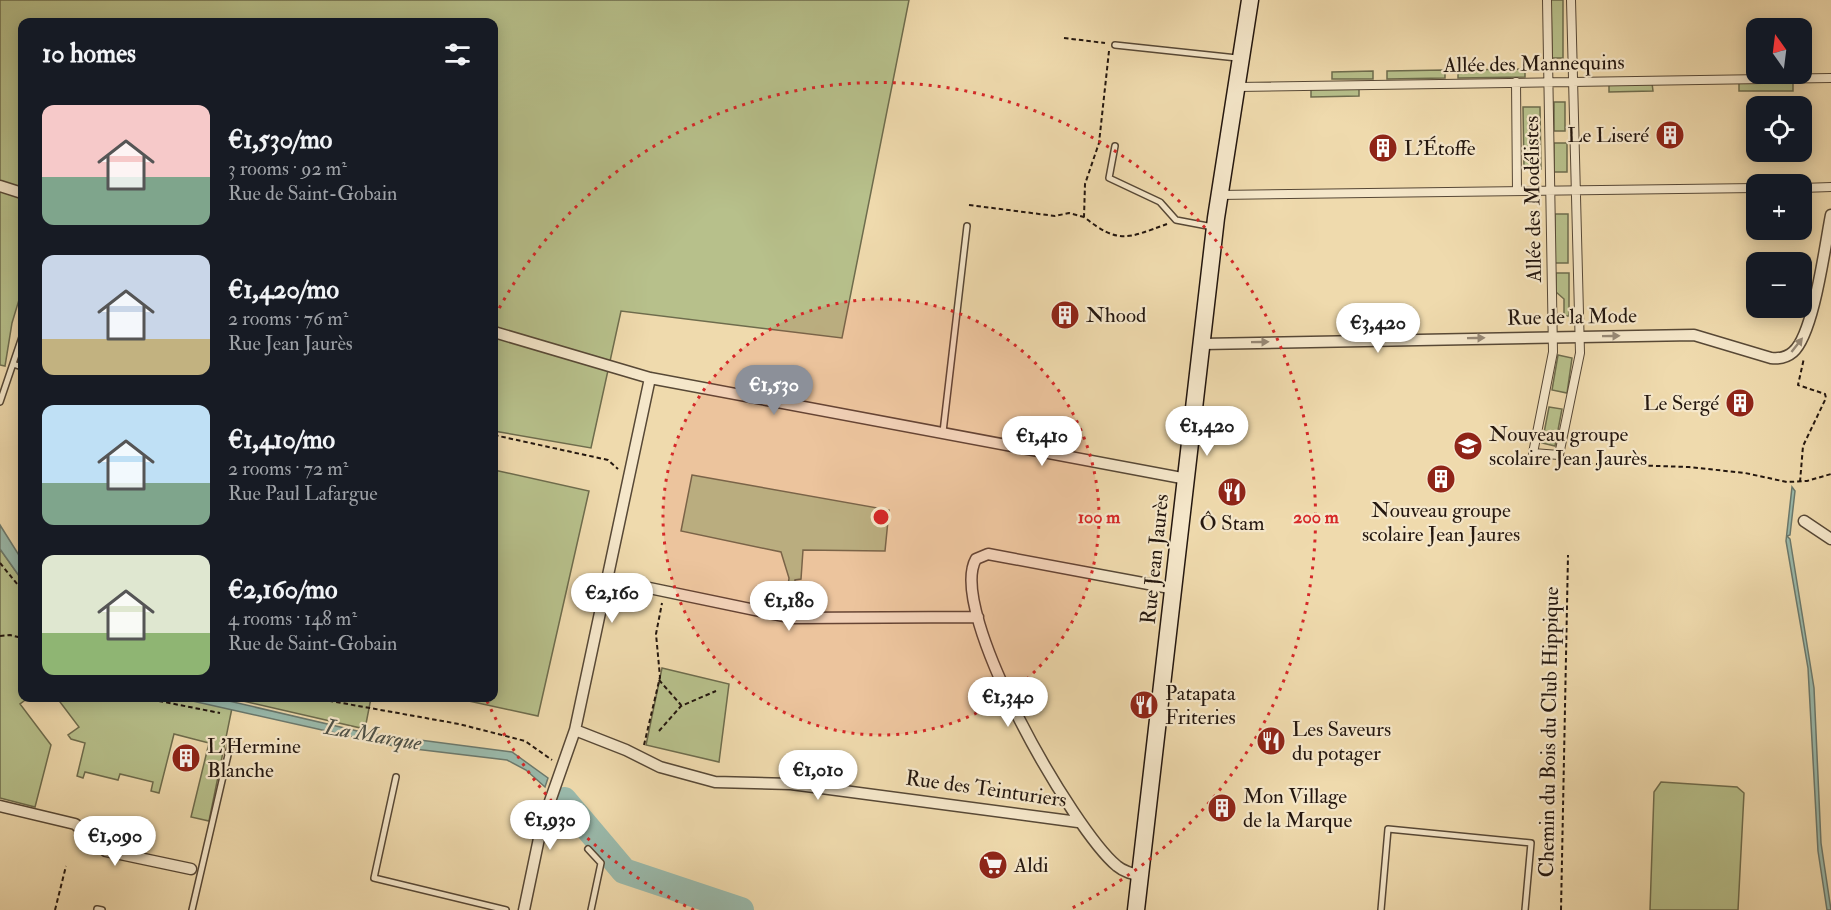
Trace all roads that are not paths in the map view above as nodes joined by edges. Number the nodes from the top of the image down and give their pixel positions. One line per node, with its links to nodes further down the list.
1 (1250, 0): 5 (main road, Rue Jean Jaurès)
2 (1547, 0): 7 (street, Allée des Modélistes)
3 (1571, 0): 8 (street, Allée des Modélistes)
4 (1114, 45): 5 (lane)
5 (1242, 59): 10 (main road, Rue Jean Jaurès)
6 (1831, 78): 8 (street, Allée des Mannequins)
7 (1549, 81): 8 (street, Allée des Mannequins); 9 (street, Allée des Mannequins); 16 (street, Allée des Modélistes)
8 (1573, 81): 17 (street, Allée des Modélistes)
9 (1516, 82): 10 (street, Allée des Mannequins); 18 (street)
10 (1238, 87): 20 (main road, Rue Jean Jaurès)
11 (1115, 146): 23 (lane)
12 (0, 186): 19 (street)
13 (1831, 187): 15 (street)
14 (1746, 188): 17 (street)
15 (1812, 188)
16 (1551, 190): 17 (street); 18 (street); 26 (street, Allée des Modélistes)
17 (1576, 190): 25 (street, Allée des Modélistes)
18 (1517, 191): 20 (street)
19 (18, 192)
20 (1219, 195): 23 (main road, Rue Jean Jaurès)
21 (1831, 215): 25 (street, Rue de la Mode, one-way to 21)
22 (967, 226): 33 (lane)
23 (1215, 227): 27 (main road, Rue Jean Jaurès)
24 (498, 333): 31 (street)
25 (1579, 336): 26 (street, Rue de la Mode); 26 (street, Allée des Modélistes)
26 (1553, 337): 27 (street, Rue de la Mode, one-way to 26)
27 (1202, 344): 34 (main road, Rue Jean Jaurès)
28 (18, 349): 29 (lane)
29 (13, 364): 30 (lane); 32 (lane)
30 (18, 366)
31 (650, 378): 33 (street); 37 (street)
32 (0, 402)
33 (943, 433): 34 (street)
34 (1187, 479): 38 (main road, Rue Jean Jaurès)
35 (1804, 521): 36 (street)
36 (1831, 539)
37 (606, 579): 39 (street); 40 (street)
38 (1175, 589): 39 (street); 47 (main road, Rue Jean Jaurès)
39 (978, 617): 44 (street)
40 (575, 730): 44 (street, Rue des Teinturiers); 50 (street)
41 (231, 742): 48 (lane)
42 (396, 777): 49 (lane)
43 (0, 806): 46 (street)
44 (1078, 822): 47 (street)
45 (588, 849): 51 (lane)
46 (191, 870)
47 (1142, 876): 52 (main road, Rue Jean Jaurès)
48 (192, 910)
49 (506, 910)
50 (524, 910)
51 (591, 910)
52 (1136, 910)
53 (1381, 910): 54 (lane)
54 (1524, 910)

